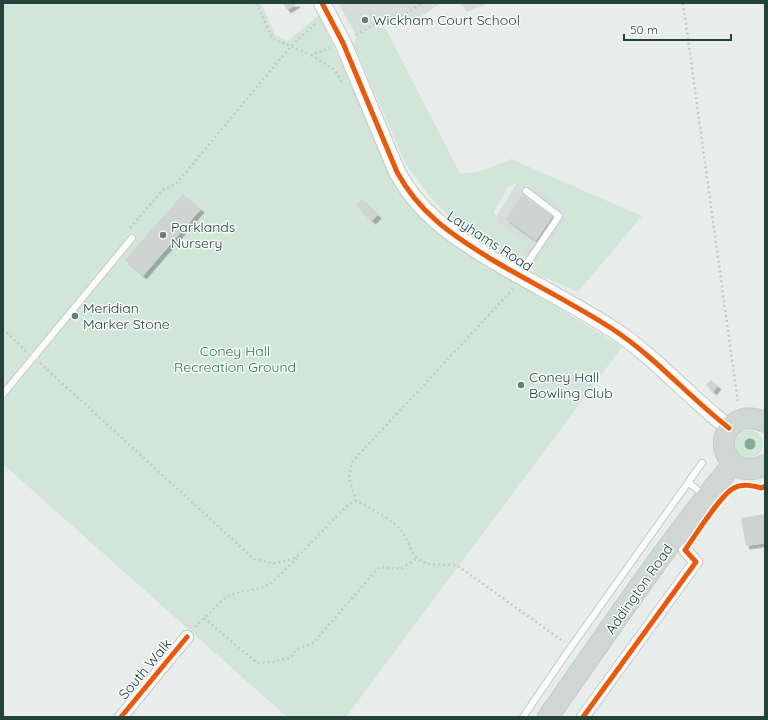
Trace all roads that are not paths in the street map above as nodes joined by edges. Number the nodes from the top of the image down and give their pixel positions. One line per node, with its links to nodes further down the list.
1 (325, 9): 4 (street, Layhams Road)
2 (526, 191): 4 (lane)
3 (132, 238): 5 (lane)
4 (516, 282): 7 (street, Layhams Road)
5 (3, 394)
6 (765, 422): 7 (main road)
7 (729, 428): 9 (main road)
8 (702, 463): 11 (lane)
9 (733, 464): 10 (main road); 12 (main road, Addington Road)
10 (765, 466)
11 (689, 483): 12 (lane); 16 (lane)
12 (706, 496): 13 (main road, Addington Road)
13 (679, 545): 17 (main road, Addington Road); 18 (street)
14 (187, 637): 15 (street, South Walk)
15 (121, 717)
16 (523, 717)
17 (548, 717)
18 (583, 717)

